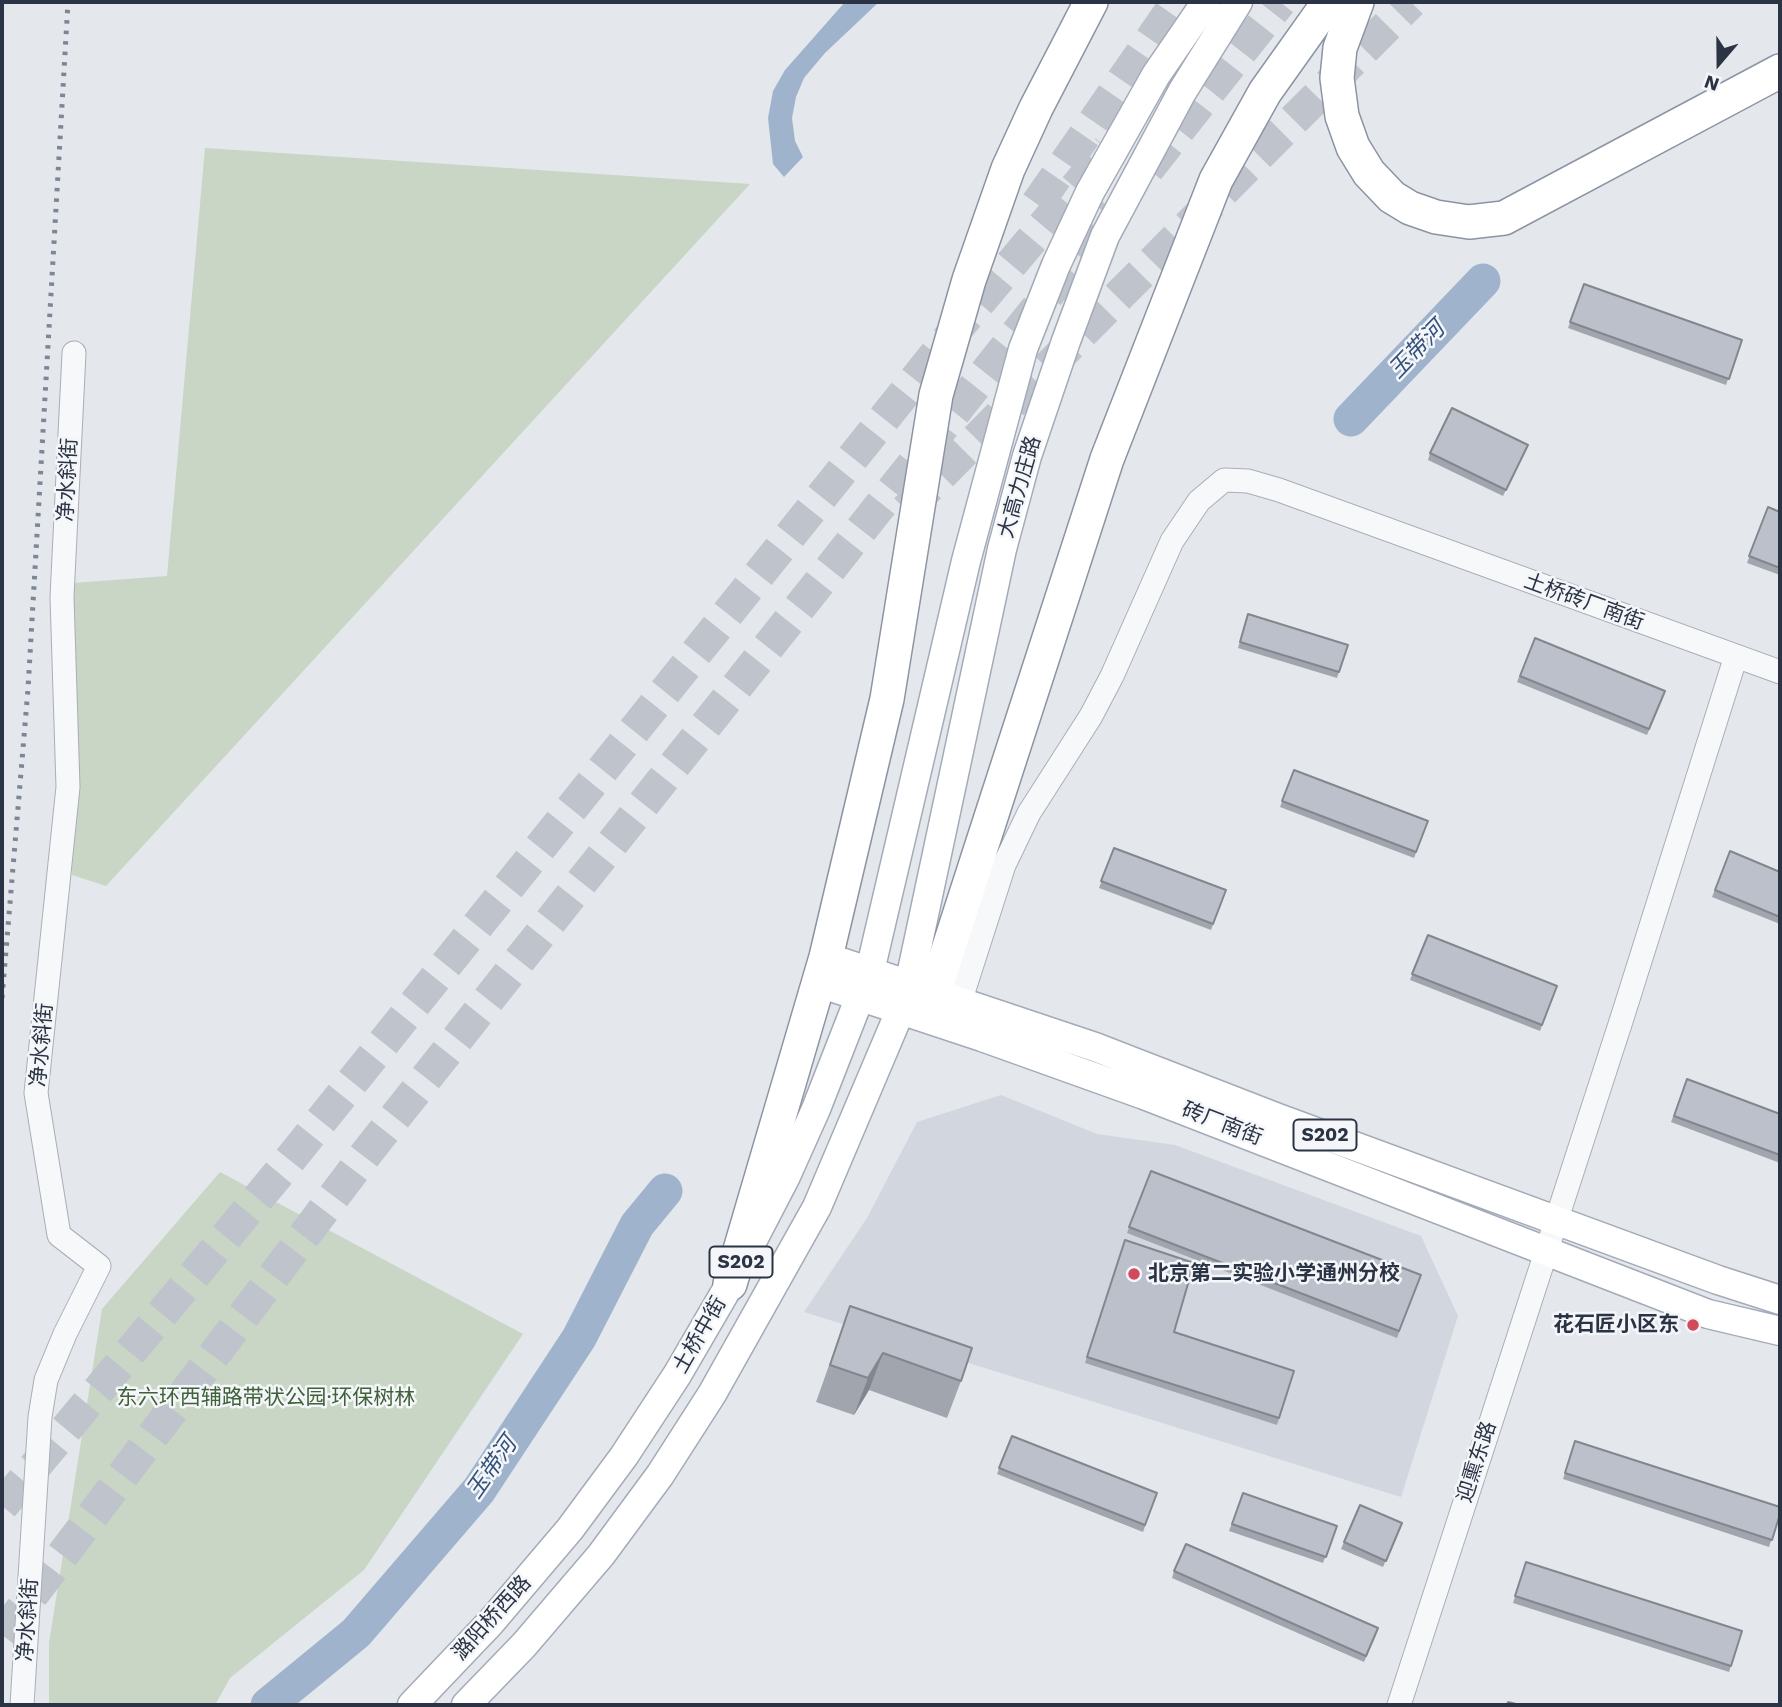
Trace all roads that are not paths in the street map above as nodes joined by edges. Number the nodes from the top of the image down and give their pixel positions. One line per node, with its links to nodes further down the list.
1 (1091, 2): 10 (highway)
2 (1206, 2): 11 (main road, 大高力庄路)
3 (1238, 2): 12 (main road, 大高力庄路)
4 (1329, 2): 12 (highway)
5 (1357, 2): 6 (highway)
6 (1780, 71)
7 (74, 353): 20 (street, 净水斜街)
8 (1736, 656): 9 (street, 土桥砖厂南街); 12 (street, 土桥砖厂南街); 13 (street, 迎熏东路)
9 (1780, 673)
10 (822, 970): 11 (main road, 砖厂南街 / S202); 15 (highway)
11 (865, 984): 12 (main road, 砖厂南街 / S202); 15 (main road, 土桥中街 / S202)
12 (926, 997): 13 (main road, 砖厂南街 / S202); 14 (main road, 砖厂南街 / S202); 19 (main road, 大高力庄路)
13 (1557, 1220): 14 (street, 迎熏东路); 16 (main road, 砖厂南街 / S202)
14 (1546, 1250): 17 (main road, 砖厂南街 / S202); 23 (street, 迎熏东路)
15 (730, 1284): 18 (main road, 土桥中街 / S202)
16 (1780, 1300)
17 (1780, 1331)
18 (570, 1529): 21 (main road, 潞阳桥西路 / S202)
19 (601, 1555): 22 (main road, 潞阳桥西路)
20 (22, 1705)
21 (412, 1705)
22 (466, 1705)
23 (1399, 1705)

